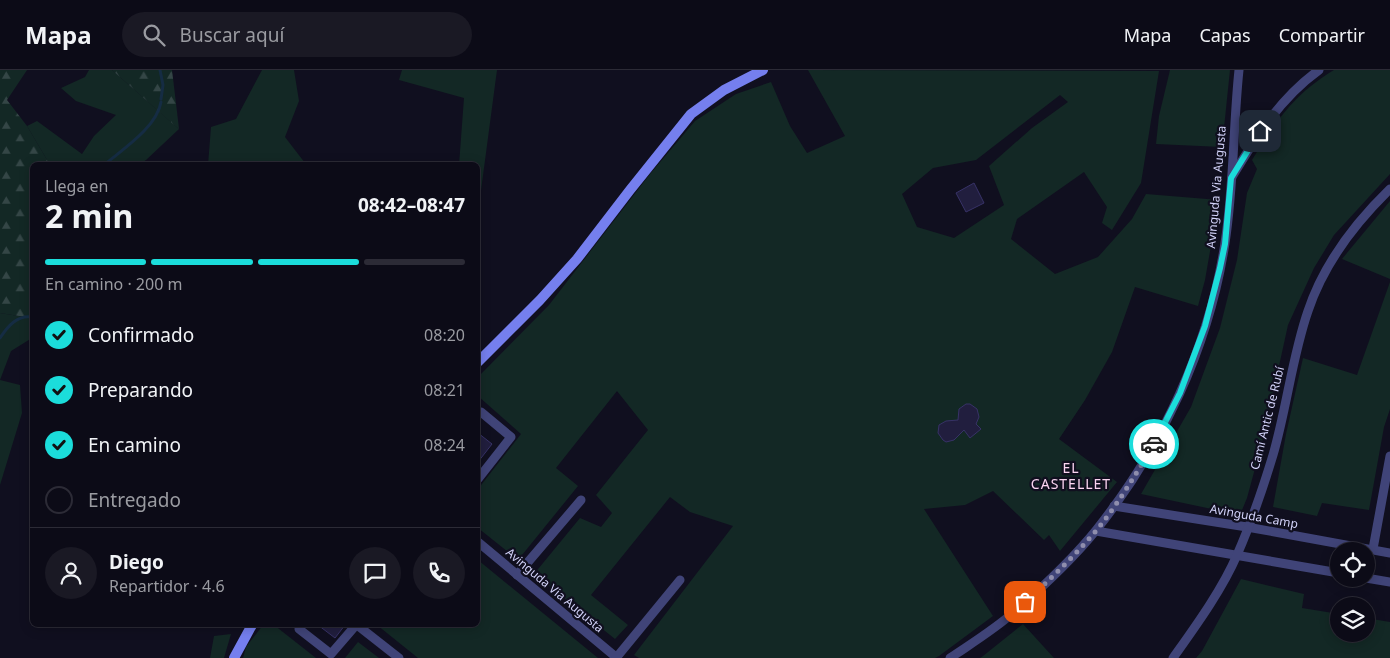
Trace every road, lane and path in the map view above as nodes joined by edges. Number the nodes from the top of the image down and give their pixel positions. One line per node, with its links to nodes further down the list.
1 (763, 70): 6 (main road)
2 (1238, 70): 4 (street, Avinguda Via Augusta)
3 (1319, 70): 4 (street)
4 (1231, 178): 11 (street, Avinguda Via Augusta)
5 (1390, 189): 12 (street, Camí Antic de Rubí)
6 (480, 360)
7 (481, 412): 9 (street)
8 (1390, 456): 15 (street)
9 (480, 476)
10 (581, 500): 21 (street)
11 (1114, 506): 12 (street, Avinguda Camp); 13 (street, Avinguda Via Augusta)
12 (1247, 527): 14 (street, Avinguda Camp); 19 (street, Camí Antic de Rubí)
13 (1096, 531): 19 (street); 32 (street, Avinguda Via Augusta)
14 (1333, 542)
15 (1374, 542)
16 (480, 544): 21 (street, Avinguda Via Augusta)
17 (1375, 549): 18 (street, Avinguda Camp)
18 (1390, 553)
19 (1237, 556): 20 (street); 33 (street, Camí Antic de Rubí)
20 (1330, 572)
21 (517, 575): 31 (street, Avinguda Via Augusta)
22 (680, 580): 31 (street)
23 (1375, 580): 24 (street)
24 (1390, 582)
25 (251, 627): 29 (main road)
26 (355, 627): 28 (street)
27 (360, 627): 30 (street)
28 (299, 629)
29 (234, 658)
30 (399, 658)
31 (616, 658)
32 (950, 658)
33 (1173, 658)

